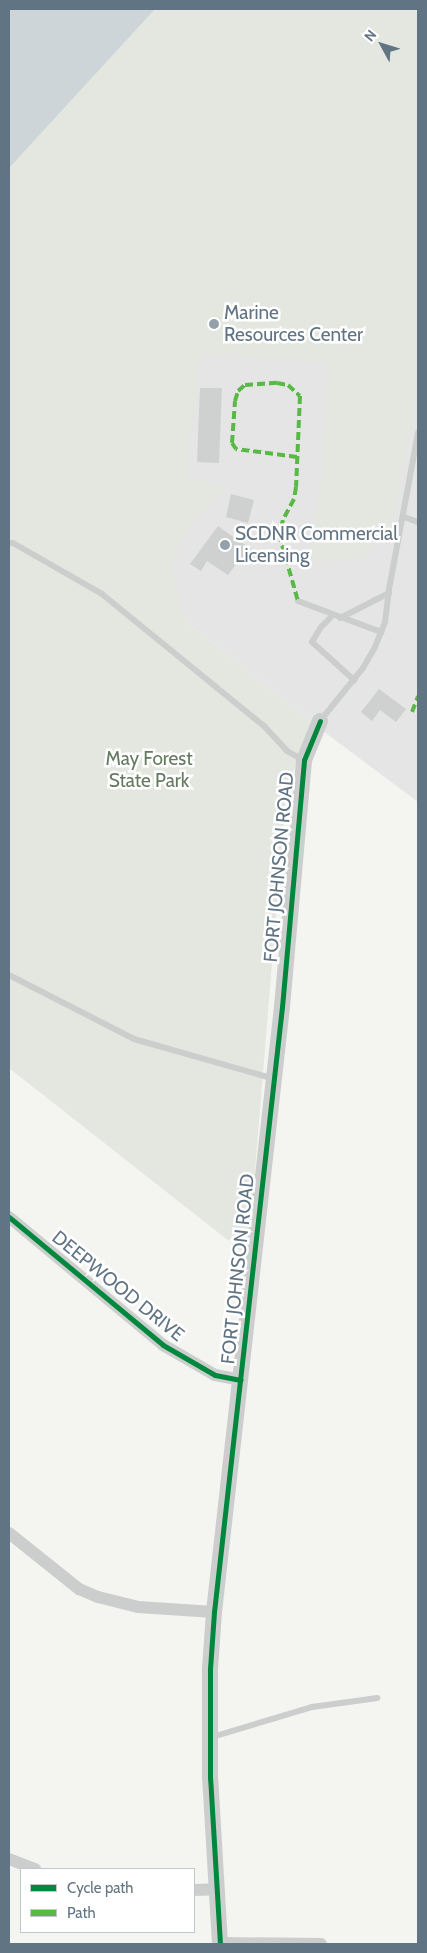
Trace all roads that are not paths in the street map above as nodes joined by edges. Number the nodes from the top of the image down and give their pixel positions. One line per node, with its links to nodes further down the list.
1 (418, 433): 2 (lane, FORT JOHNSON ROAD)
2 (404, 517): 3 (lane); 5 (lane, FORT JOHNSON ROAD)
3 (418, 522)
4 (9, 544): 12 (lane)
5 (389, 593): 8 (lane); 9 (lane, FORT JOHNSON ROAD)
6 (298, 601): 7 (lane)
7 (333, 615): 8 (lane); 10 (lane)
8 (340, 618): 9 (lane)
9 (381, 632): 10 (lane, FORT JOHNSON ROAD)
10 (354, 680): 11 (lane, FORT JOHNSON ROAD)
11 (320, 721): 12 (street, FORT JOHNSON ROAD)
12 (304, 760): 14 (street, FORT JOHNSON ROAD)
13 (9, 975): 14 (lane)
14 (274, 1079): 16 (street, FORT JOHNSON ROAD)
15 (9, 1217): 16 (street, DEEPWOOD DRIVE)
16 (241, 1380): 18 (street, FORT JOHNSON ROAD)
17 (9, 1533): 18 (street)
18 (214, 1612): 20 (street, FORT JOHNSON ROAD)
19 (377, 1698): 20 (lane)
20 (210, 1737): 23 (street, FORT JOHNSON ROAD)
21 (9, 1859): 22 (street)
22 (32, 1868)
23 (216, 1889): 24 (street); 25 (street, FORT JOHNSON ROAD)
24 (195, 1890)
25 (220, 1944): 26 (street)
26 (320, 1944)

